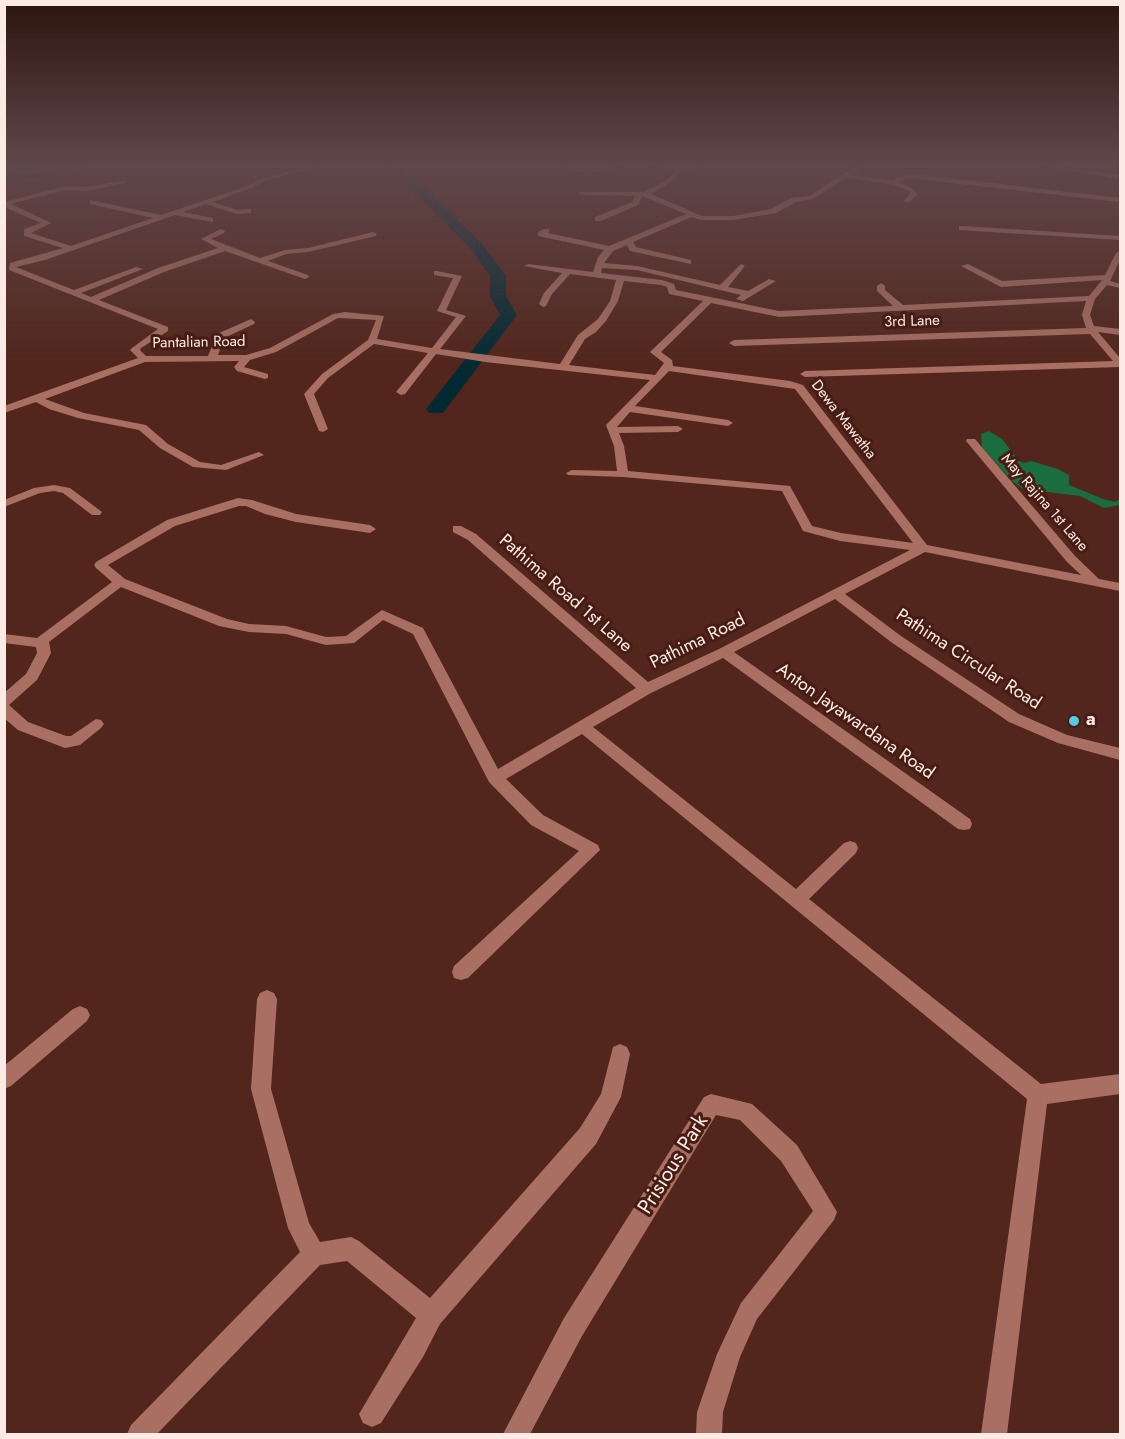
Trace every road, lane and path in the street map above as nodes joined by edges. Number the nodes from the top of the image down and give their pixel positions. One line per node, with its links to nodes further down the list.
1 (27, 232): 10 (street)
2 (120, 232): 10 (street)
3 (220, 232): 11 (street)
4 (545, 232): 12 (street)
5 (650, 232): 9 (street)
6 (1028, 232): 8 (street)
7 (373, 234): 14 (street)
8 (1120, 238)
9 (629, 241): 12 (street); 15 (street)
10 (70, 248): 20 (street)
11 (225, 248): 14 (street); 36 (street)
12 (610, 249): 16 (street)
13 (1120, 253): 27 (street)
14 (260, 261): 25 (street)
15 (688, 262)
16 (598, 265): 24 (street); 31 (street)
17 (528, 266): 22 (street)
18 (741, 266): 31 (street)
19 (965, 266): 27 (street)
20 (7, 269): 32 (street)
21 (139, 269): 32 (street)
22 (568, 272): 24 (street); 37 (street)
23 (437, 273): 45 (street)
24 (597, 275): 26 (street)
25 (305, 277)
26 (621, 278): 35 (street); 52 (street)
27 (1106, 280): 30 (street); 34 (street)
28 (772, 282): 33 (street)
29 (881, 286): 39 (street)
30 (1120, 286)
31 (723, 287): 33 (street)
32 (72, 293): 36 (street)
33 (749, 294): 38 (street)
34 (1091, 298): 39 (street); 41 (street)
35 (710, 299): 38 (street); 53 (street)
36 (91, 300): 50 (street)
37 (543, 304)
38 (733, 304): 39 (street)
39 (902, 309)
40 (251, 322): 48 (street)
41 (1090, 330): 42 (street, 3rd Lane); 44 (street, 3rd Lane); 46 (street)
42 (1120, 332)
43 (372, 341): 45 (street); 49 (street, Pantalian Road); 62 (street)
44 (734, 343)
45 (435, 351): 52 (street); 57 (street)
46 (1108, 352): 47 (street); 51 (street)
47 (1120, 352)
48 (211, 358): 49 (street, Pantalian Road); 50 (street, Pantalian Road)
49 (247, 358): 55 (street)
50 (144, 359): 58 (street, Pantalian Road)
51 (1120, 364): 54 (street)
52 (563, 368): 56 (street)
53 (667, 368): 56 (street); 73 (street, Dewa Mawatha)
54 (805, 374)
55 (264, 376)
56 (658, 378): 59 (street)
57 (401, 392)
58 (38, 399): 60 (street, Pantalian Road); 66 (street)
59 (627, 408): 61 (street); 64 (street)
60 (4, 410)
61 (728, 423)
62 (324, 429)
63 (678, 429): 64 (street)
64 (613, 430): 68 (street)
65 (971, 441): 75 (street, May Rajina 1st Lane)
66 (259, 454)
67 (572, 473): 68 (street)
68 (623, 474): 73 (street)
69 (4, 504): 70 (street)
70 (96, 512)
71 (370, 529): 74 (street)
72 (457, 529): 81 (street, Pathima Road 1st Lane)
73 (923, 548): 75 (street); 77 (street, Pathima Road)
74 (120, 582): 79 (street); 87 (street)
75 (1096, 583): 76 (street)
76 (1120, 587)
77 (837, 594): 80 (street, Pathima Road); 86 (street, Pathima Circular Road)
78 (4, 638): 79 (street)
79 (42, 641): 82 (street)
80 (724, 652): 81 (street, Pathima Road); 88 (street, Anton Jayawardana Road)
81 (646, 689): 85 (street, Pathima Road)
82 (4, 702)
83 (4, 709): 84 (street)
84 (96, 724)
85 (582, 726): 87 (street, Pathima Road); 90 (street)
86 (1120, 754)
87 (495, 778): 91 (street)
88 (964, 824)
89 (850, 848): 90 (street)
90 (797, 900): 97 (street)
91 (461, 972)
92 (267, 999): 98 (street)
93 (80, 1015): 95 (street)
94 (620, 1054): 99 (street)
95 (4, 1079)
96 (1120, 1084): 97 (street)
97 (1038, 1095): 104 (street)
98 (314, 1254): 99 (street); 101 (street)
99 (431, 1315): 100 (street)
100 (372, 1414)
101 (140, 1434)
102 (516, 1434): 103 (street, Prisious Park)
103 (709, 1434)
104 (994, 1434)

